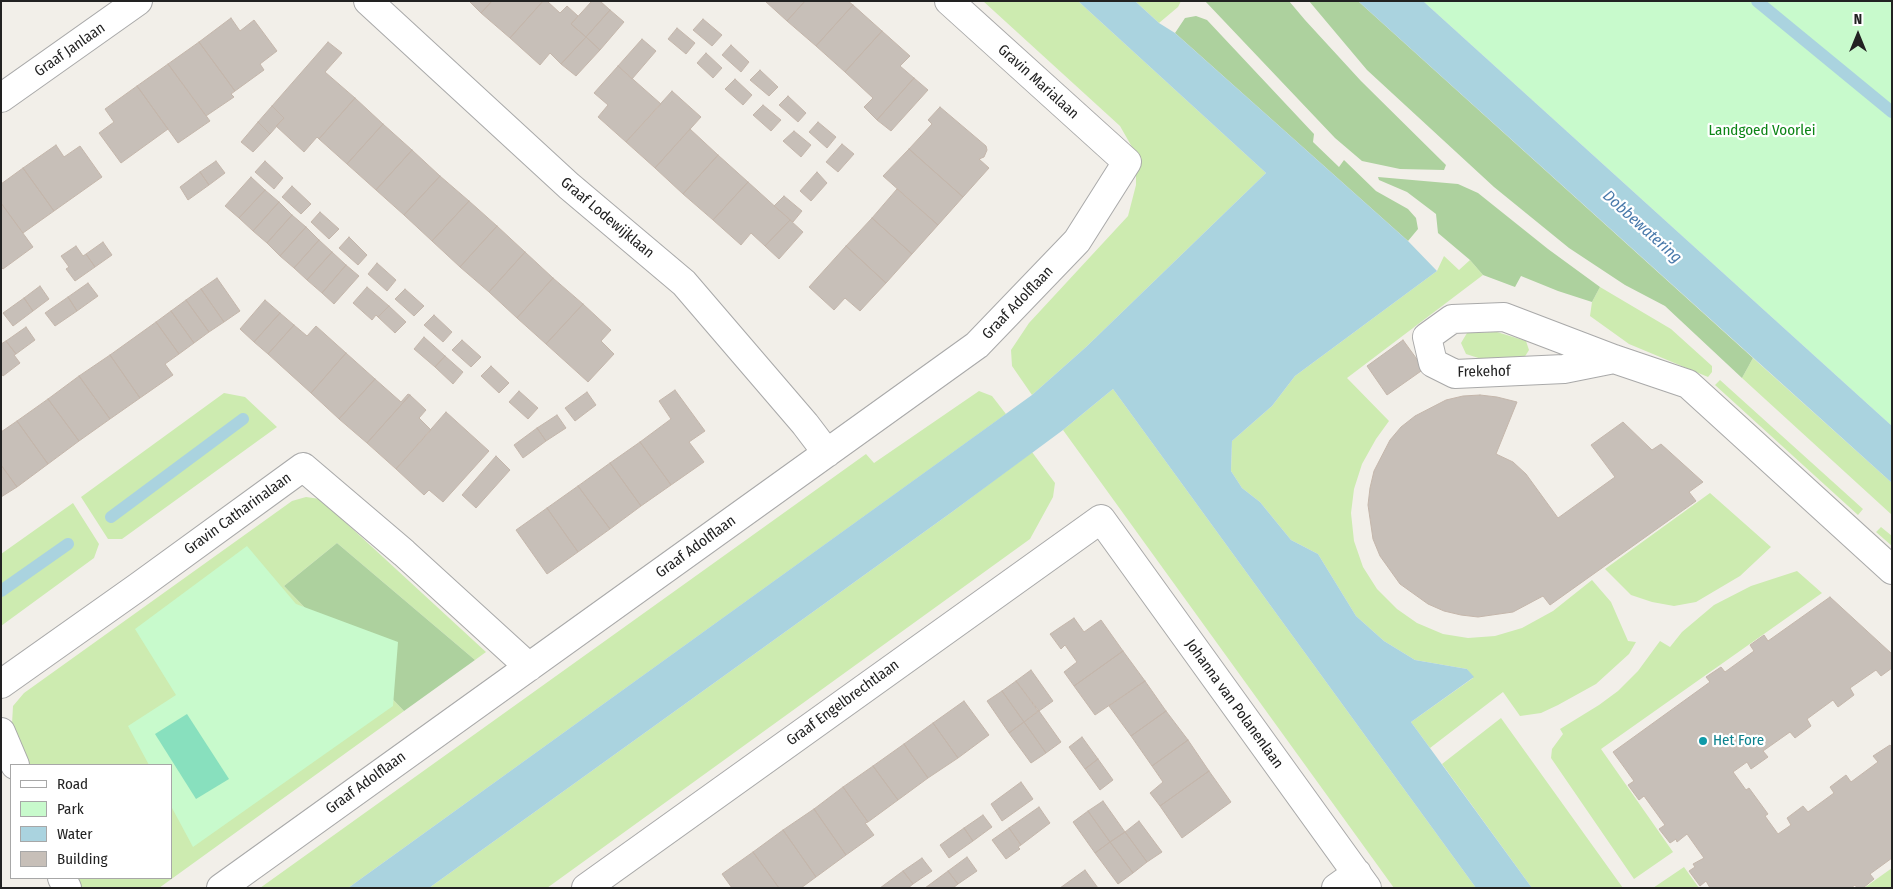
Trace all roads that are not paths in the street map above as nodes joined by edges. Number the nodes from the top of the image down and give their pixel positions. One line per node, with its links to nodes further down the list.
1 (138, 1): 4 (street, Graaf Janlaan)
2 (368, 1): 7 (street, Graaf Lodewijklaan)
3 (949, 1): 5 (street, Gravin Marialaan)
4 (1, 98)
5 (1127, 162): 7 (street, Graaf Adolflaan)
6 (1614, 359): 6 (street, Frekehof); 9 (street, Frekehof)
7 (827, 453): 10 (street, Graaf Adolflaan)
8 (1101, 519): 14 (street, Johanna van Polanenlaan); 16 (street, Graaf Engelbrechtlaan)
9 (1892, 570)
10 (529, 667): 11 (street, Gravin Catharinalaan); 15 (street, Graaf Adolflaan)
11 (1, 684)
12 (1, 732): 13 (street)
13 (15, 764)
14 (1353, 883)
15 (221, 888)
16 (586, 888)

